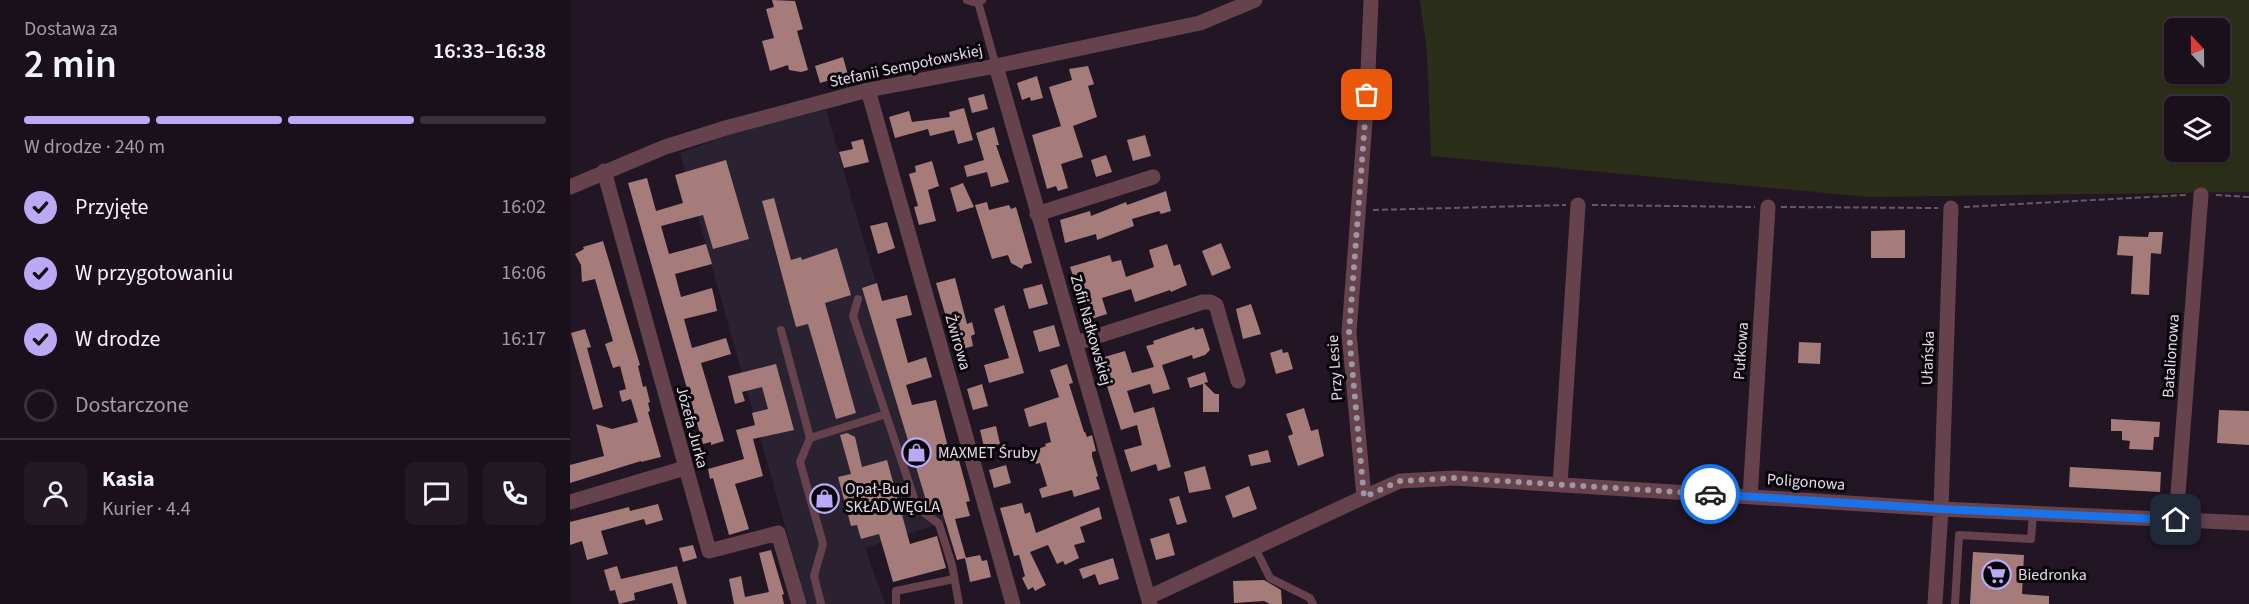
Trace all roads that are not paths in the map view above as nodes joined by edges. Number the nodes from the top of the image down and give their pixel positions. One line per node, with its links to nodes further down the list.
1 (966, 0): 4 (lane)
2 (1255, 0): 5 (street, Stefanii Sempołowskiej)
3 (1371, 0): 23 (street, Przy Lesie)
4 (980, 1): 5 (lane)
5 (996, 66): 6 (street, Stefanii Sempołowskiej); 14 (street, Zofii Nałkowskiej)
6 (868, 90): 7 (street, Stefanii Sempołowskiej); 37 (street, Żwirowa)
7 (604, 171): 9 (street, Stefanii Sempołowskiej); 21 (street, Józefa Jurka)
8 (1153, 177): 14 (street)
9 (570, 187)
10 (2201, 195): 28 (street, Batalionowa)
11 (1578, 205): 22 (street)
12 (1768, 207): 24 (street, Pułkowa)
13 (1951, 208): 26 (street, Ułańska)
14 (1037, 214): 17 (street, Zofii Nałkowskiej)
15 (858, 299): 19 (lane)
16 (781, 330): 20 (lane)
17 (1076, 343): 18 (street); 32 (street, Zofii Nałkowskiej)
18 (1238, 381)
19 (886, 414): 20 (lane); 31 (lane)
20 (810, 438): 34 (lane)
21 (685, 468): 25 (street); 33 (street, Józefa Jurka)
22 (1560, 485): 23 (street, Poligonowa); 24 (street, Poligonowa)
23 (1364, 497): 30 (street)
24 (1750, 497): 26 (street, Poligonowa)
25 (570, 502)
26 (1941, 509): 27 (street, Poligonowa); 39 (street, Ułańska)
27 (2032, 514): 28 (street, Poligonowa); 40 (lane)
28 (2176, 520): 29 (street, Poligonowa)
29 (2249, 523)
30 (1255, 548): 32 (street); 38 (lane)
31 (954, 579): 35 (lane); 36 (lane)
32 (1150, 601)
33 (799, 604)
34 (821, 604)
35 (896, 604)
36 (959, 604)
37 (1013, 604)
38 (1313, 604)
39 (1935, 604)
40 (1955, 604)

